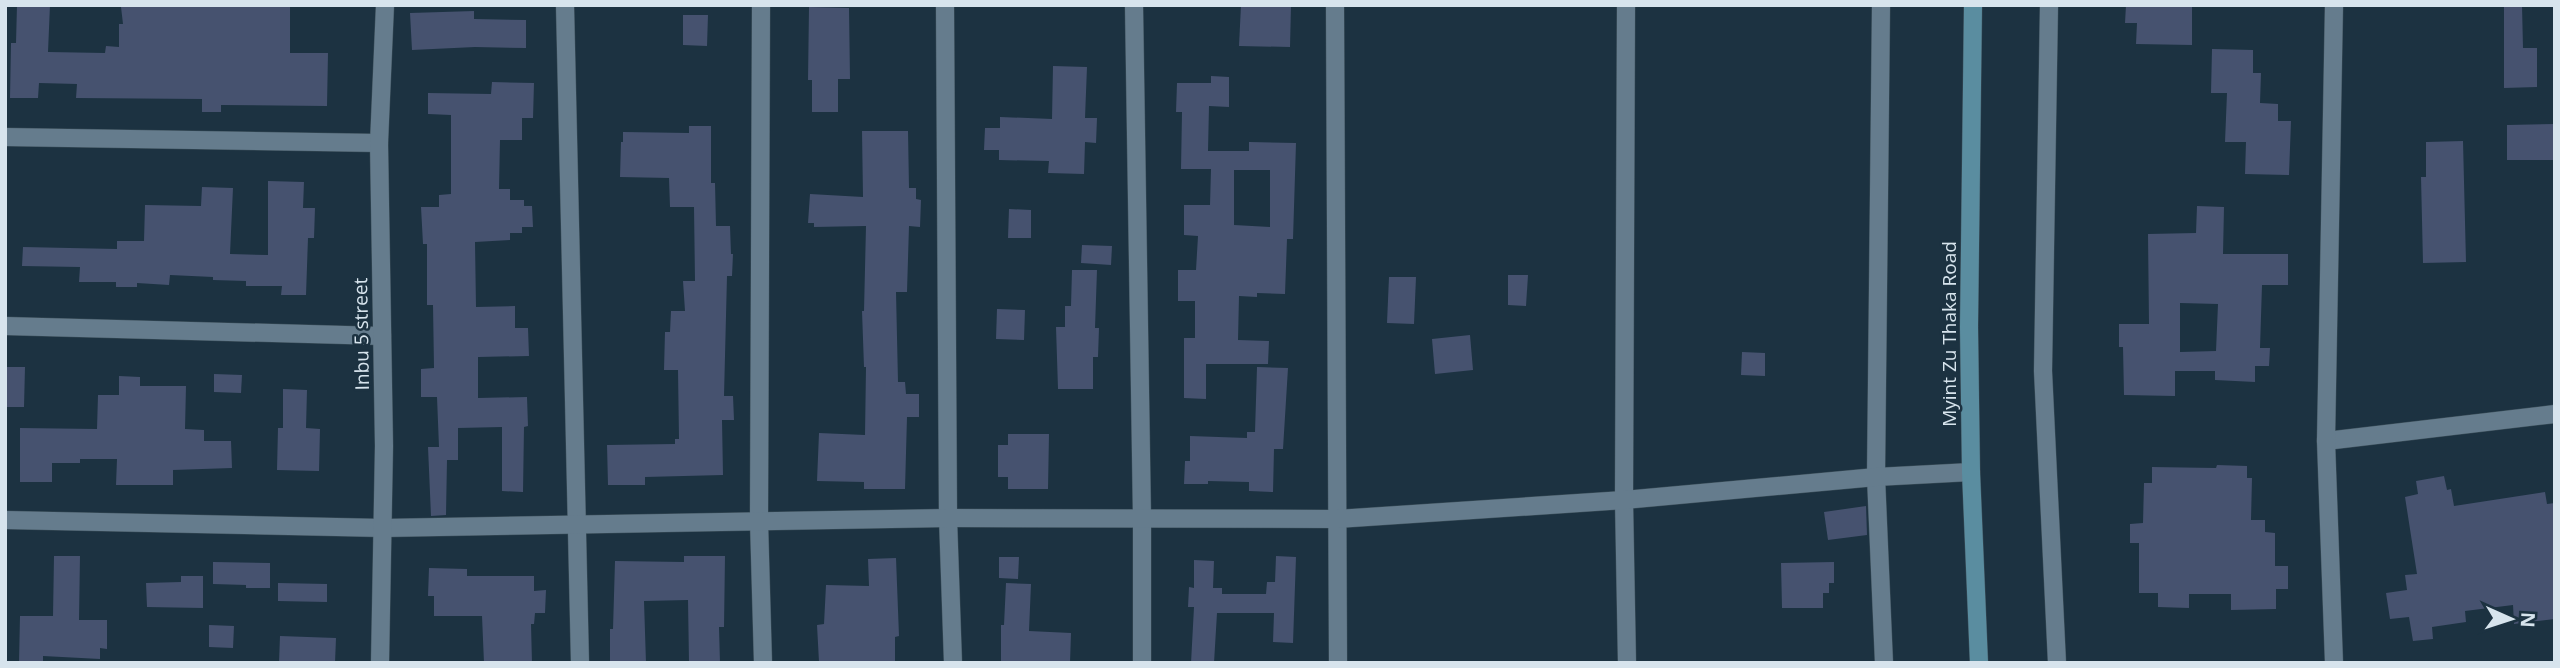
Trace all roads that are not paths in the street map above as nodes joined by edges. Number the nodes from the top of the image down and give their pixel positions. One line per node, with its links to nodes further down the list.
1 (385, 5): 13 (street, Inbu 5 street)
2 (565, 5): 26 (street)
3 (761, 5): 25 (street)
4 (945, 5): 21 (street)
5 (1134, 5): 22 (street)
6 (1335, 5): 23 (street)
7 (1626, 5): 20 (street)
8 (1881, 5): 19 (street)
9 (1973, 5): 18 (street, Myint Zu Thaka Road)
10 (2049, 5): 37 (street)
11 (2334, 5): 17 (street)
12 (5, 137): 13 (street)
13 (379, 143): 15 (street, Inbu 5 street)
14 (5, 326): 15 (street)
15 (382, 336): 27 (street, Inbu 5 street)
16 (2555, 414): 17 (street)
17 (2326, 441): 38 (street)
18 (1971, 472): 19 (street); 36 (street, Myint Zu Thaka Road)
19 (1876, 477): 20 (street); 35 (street)
20 (1624, 500): 23 (street); 34 (street)
21 (948, 518): 22 (street); 25 (street); 31 (street)
22 (1142, 519): 23 (street); 32 (street)
23 (1336, 519): 33 (street)
24 (5, 520): 27 (street)
25 (759, 521): 26 (street); 30 (street)
26 (576, 523): 27 (street); 29 (street)
27 (383, 528): 28 (street, Inbu 5 street)
28 (380, 663)
29 (580, 663)
30 (763, 663)
31 (953, 663)
32 (1142, 663)
33 (1338, 663)
34 (1627, 663)
35 (1884, 663)
36 (1979, 663)
37 (2057, 663)
38 (2334, 663)

